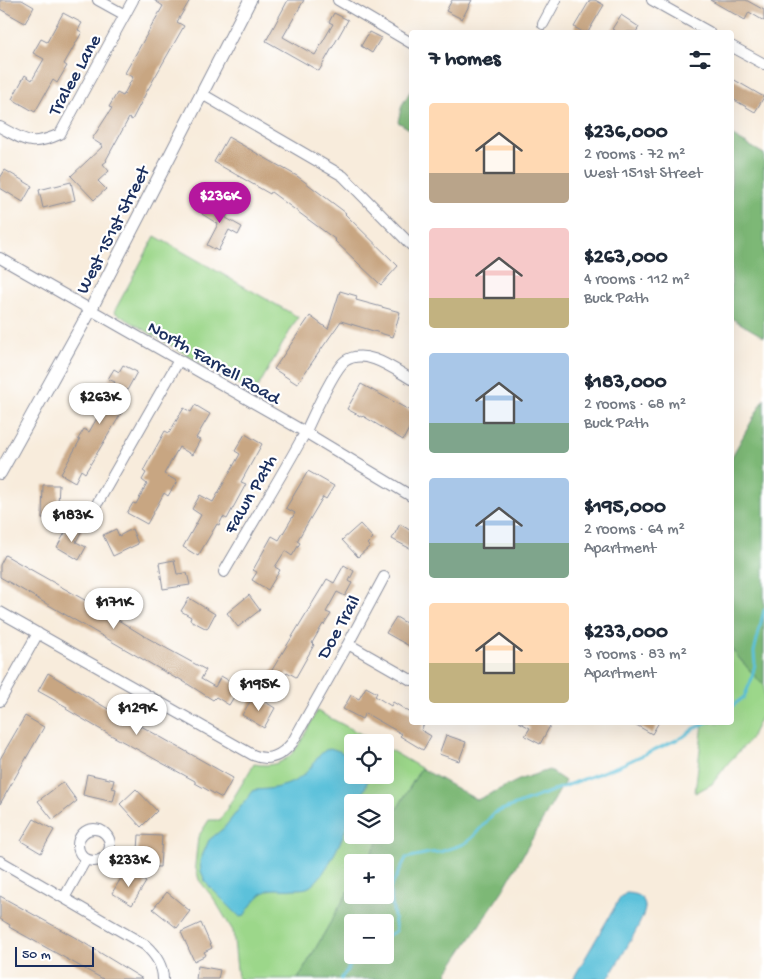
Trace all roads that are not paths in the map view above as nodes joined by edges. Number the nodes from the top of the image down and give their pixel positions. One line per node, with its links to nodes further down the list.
1 (98, 0): 7 (street)
2 (133, 0): 7 (street, Tralee Lane)
3 (250, 0): 13 (street, West 151st Street)
4 (338, 0): 10 (street)
5 (556, 0): 8 (street)
6 (652, 0): 9 (street)
7 (125, 15): 14 (street, Tralee Lane)
8 (542, 24)
9 (705, 30)
10 (409, 42)
11 (734, 48): 12 (street)
12 (764, 64)
13 (202, 94): 15 (street); 17 (street, West 151st Street)
14 (0, 127)
15 (409, 243)
16 (0, 258): 17 (street, North Farrell Road)
17 (91, 309): 18 (street, North Farrell Road); 21 (street, West 151st Street)
18 (179, 360): 20 (street, North Farrell Road); 23 (street)
19 (409, 378): 20 (street, Fawn Path)
20 (305, 432): 22 (street, North Farrell Road); 24 (street, Fawn Path)
21 (0, 473)
22 (409, 495)
23 (98, 502)
24 (224, 572)
25 (384, 577): 28 (street, Doe Trail)
26 (0, 612): 27 (street)
27 (38, 633): 28 (street, Doe Trail); 30 (street)
28 (348, 644): 29 (street)
29 (409, 679)
30 (0, 701)
31 (86, 859): 33 (street)
32 (0, 861): 33 (street)
33 (64, 898): 34 (street)
34 (163, 979)

